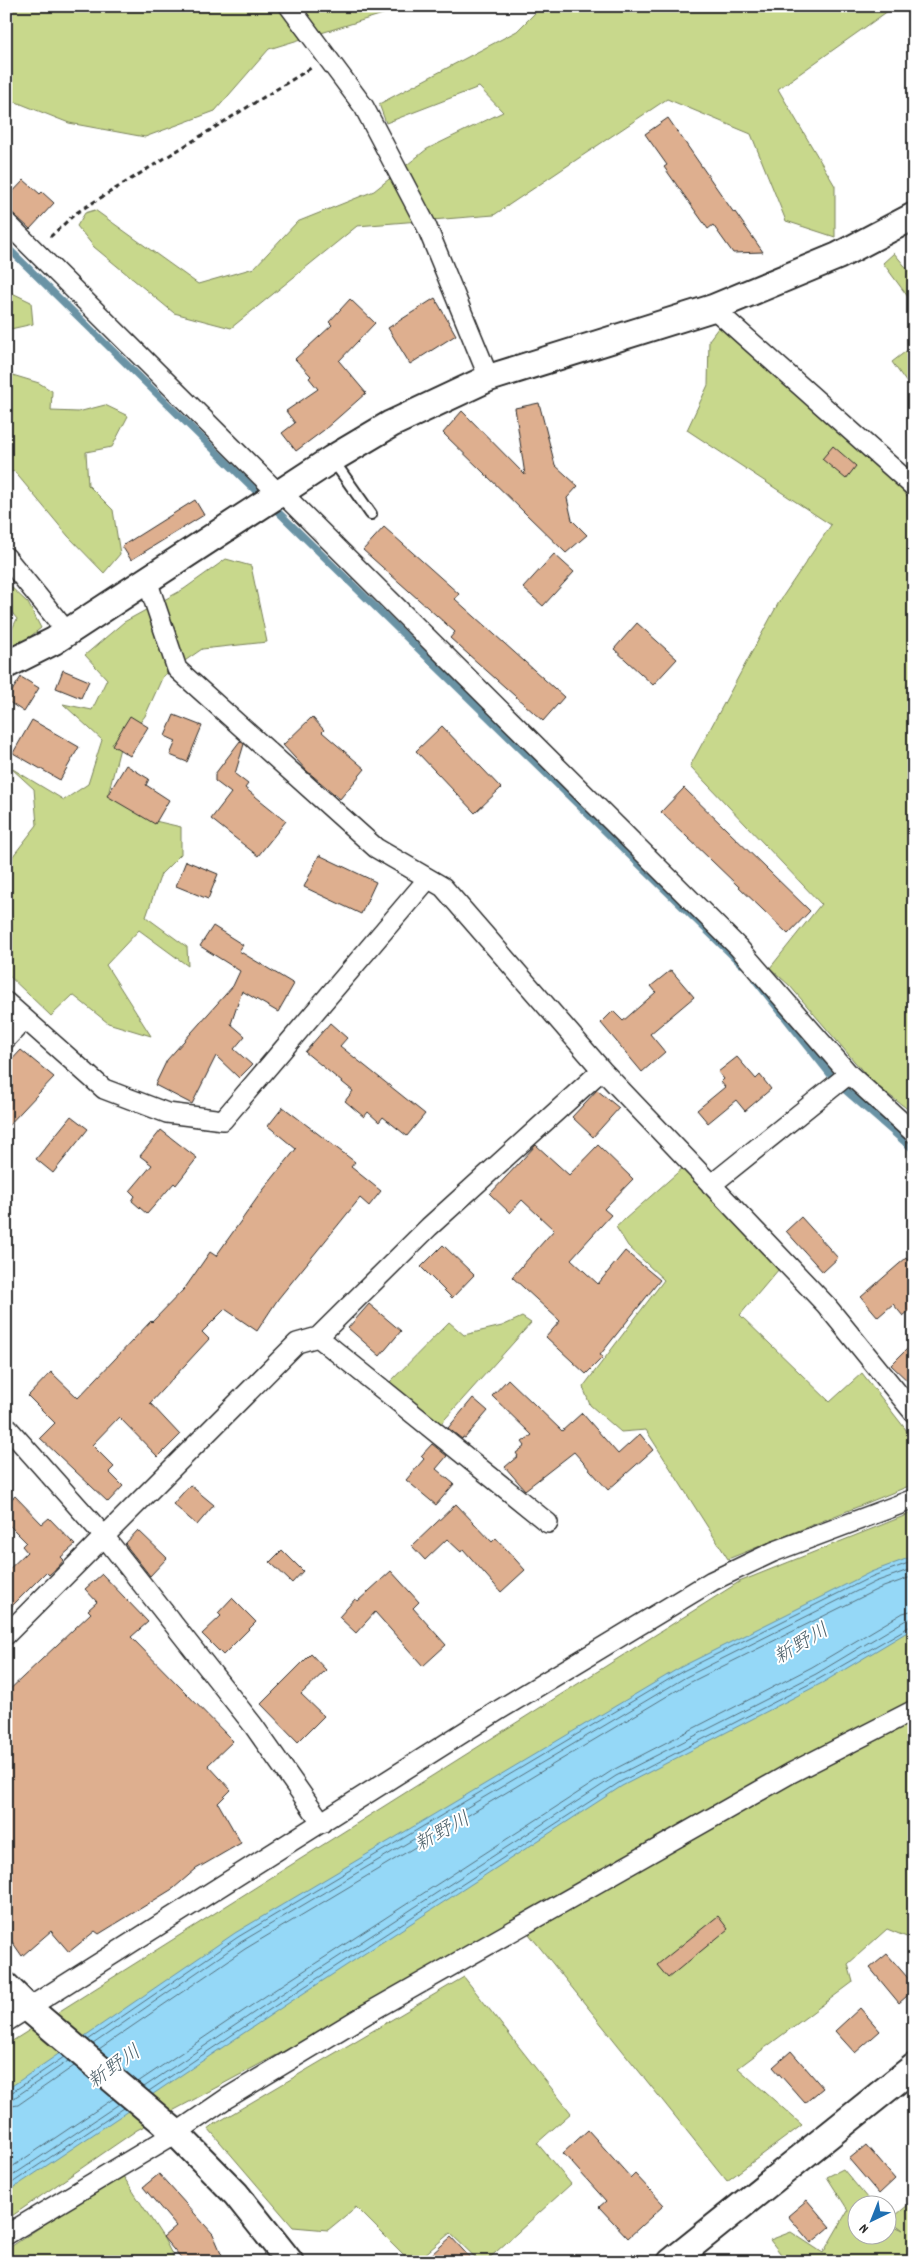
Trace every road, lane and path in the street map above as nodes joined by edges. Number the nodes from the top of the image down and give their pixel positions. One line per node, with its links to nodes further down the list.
1 (289, 6): 2 (street)
2 (328, 57): 5 (path); 7 (street)
3 (914, 216): 6 (street)
4 (6, 222): 5 (street)
5 (35, 251): 10 (street)
6 (713, 308): 7 (street); 9 (street)
7 (489, 378): 8 (street)
8 (332, 459): 10 (street); 11 (lane)
9 (914, 487)
10 (280, 493): 13 (street); 21 (street)
11 (371, 514)
12 (6, 558): 14 (street)
13 (147, 580): 14 (street); 16 (street)
14 (67, 632): 15 (street)
15 (6, 665)
16 (427, 880): 18 (street); 20 (street)
17 (6, 1002): 18 (street)
18 (25, 1019): 19 (street)
19 (6, 1039)
20 (602, 1070): 23 (street); 24 (street)
21 (849, 1074): 22 (street); 23 (street)
22 (914, 1133)
23 (711, 1185): 25 (street)
24 (318, 1337): 28 (street); 29 (street)
25 (914, 1413)
26 (6, 1426): 29 (street)
27 (914, 1499): 32 (street)
28 (548, 1523)
29 (104, 1536): 30 (street); 32 (street)
30 (6, 1635)
31 (914, 1710): 36 (street)
32 (322, 1823): 34 (street)
33 (6, 1986): 34 (street)
34 (25, 2016): 36 (street)
35 (914, 2067): 39 (street)
36 (169, 2126): 37 (street); 38 (street)
37 (6, 2236)
38 (290, 2262)
39 (671, 2262)

